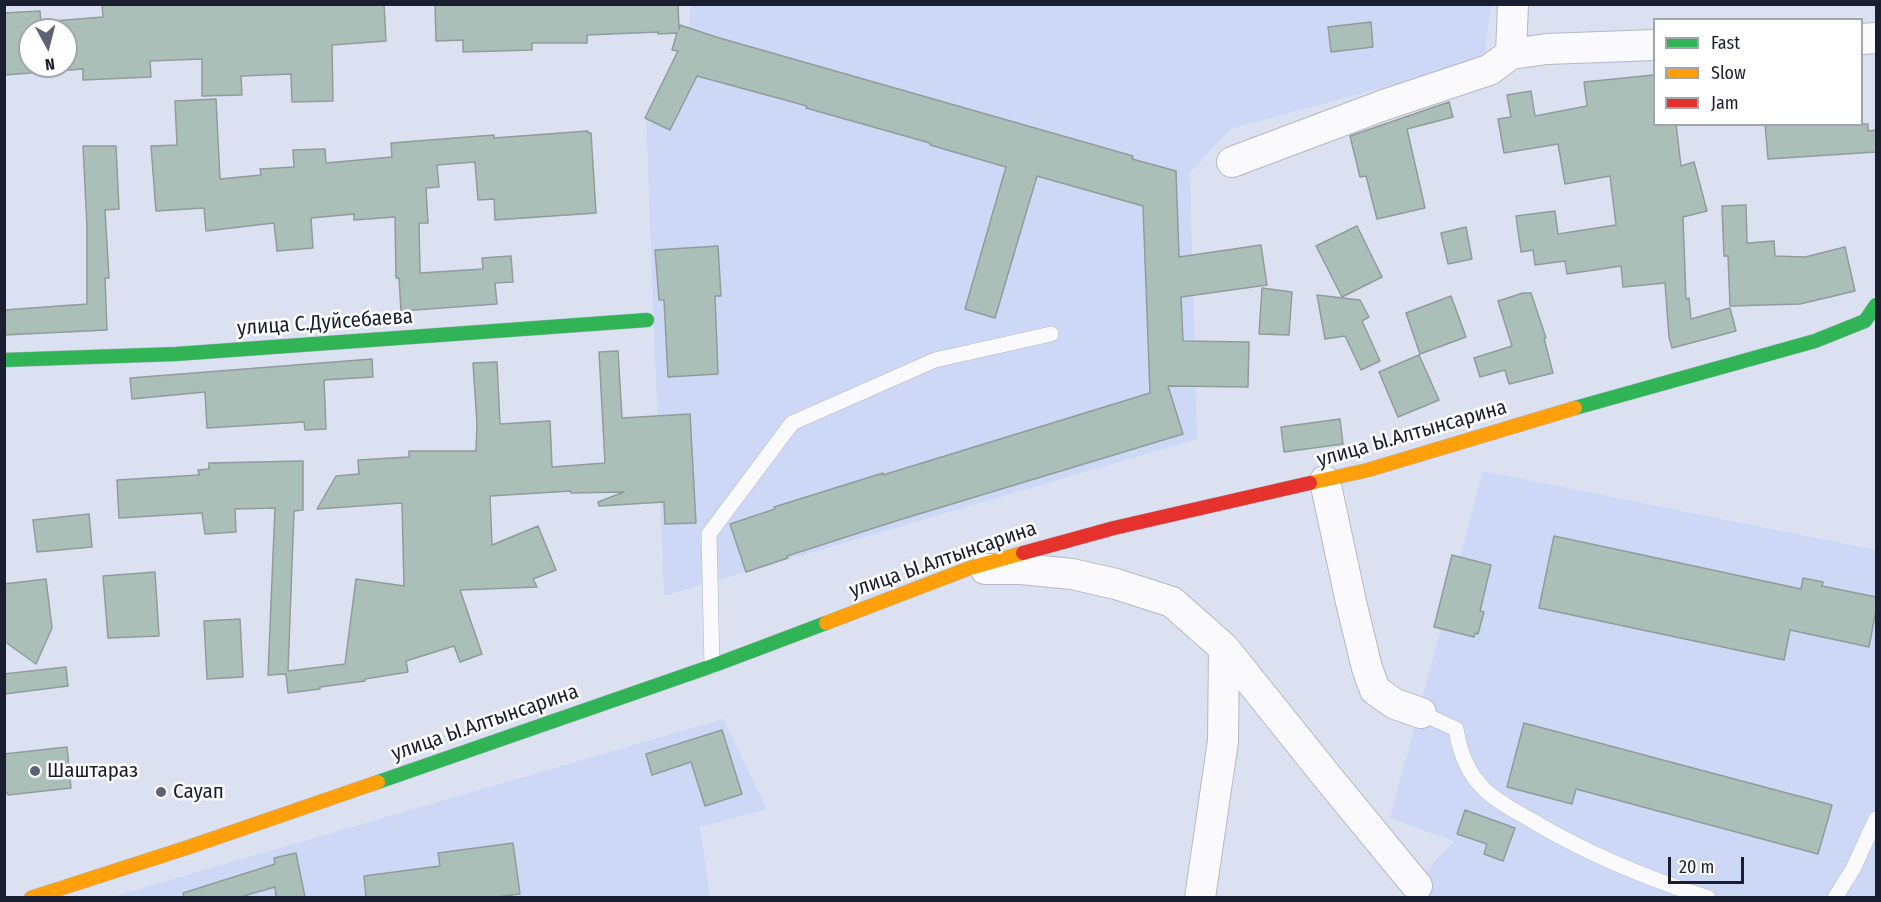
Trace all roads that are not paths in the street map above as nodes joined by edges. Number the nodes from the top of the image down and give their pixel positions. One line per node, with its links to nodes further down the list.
1 (1513, 4): 3 (street)
2 (1653, 45): 3 (street)
3 (1511, 54): 4 (street)
4 (1232, 162)
5 (1873, 315): 9 (street, улица Ы.Алтынсарина)
6 (647, 320): 8 (street, улица С.Дуйсебаева)
7 (1051, 334): 12 (lane)
8 (4, 360)
9 (1325, 481): 10 (street, улица Ы.Алтынсарина); 13 (street)
10 (970, 568): 11 (street); 12 (street, улица Ы.Алтынсарина)
11 (1224, 648): 15 (street); 17 (street)
12 (712, 666): 16 (street, улица Ы.Алтынсарина)
13 (1421, 713): 18 (lane)
14 (1876, 819): 19 (lane)
15 (1421, 892)
16 (31, 897)
17 (1200, 897)
18 (1708, 897)
19 (1835, 897)

